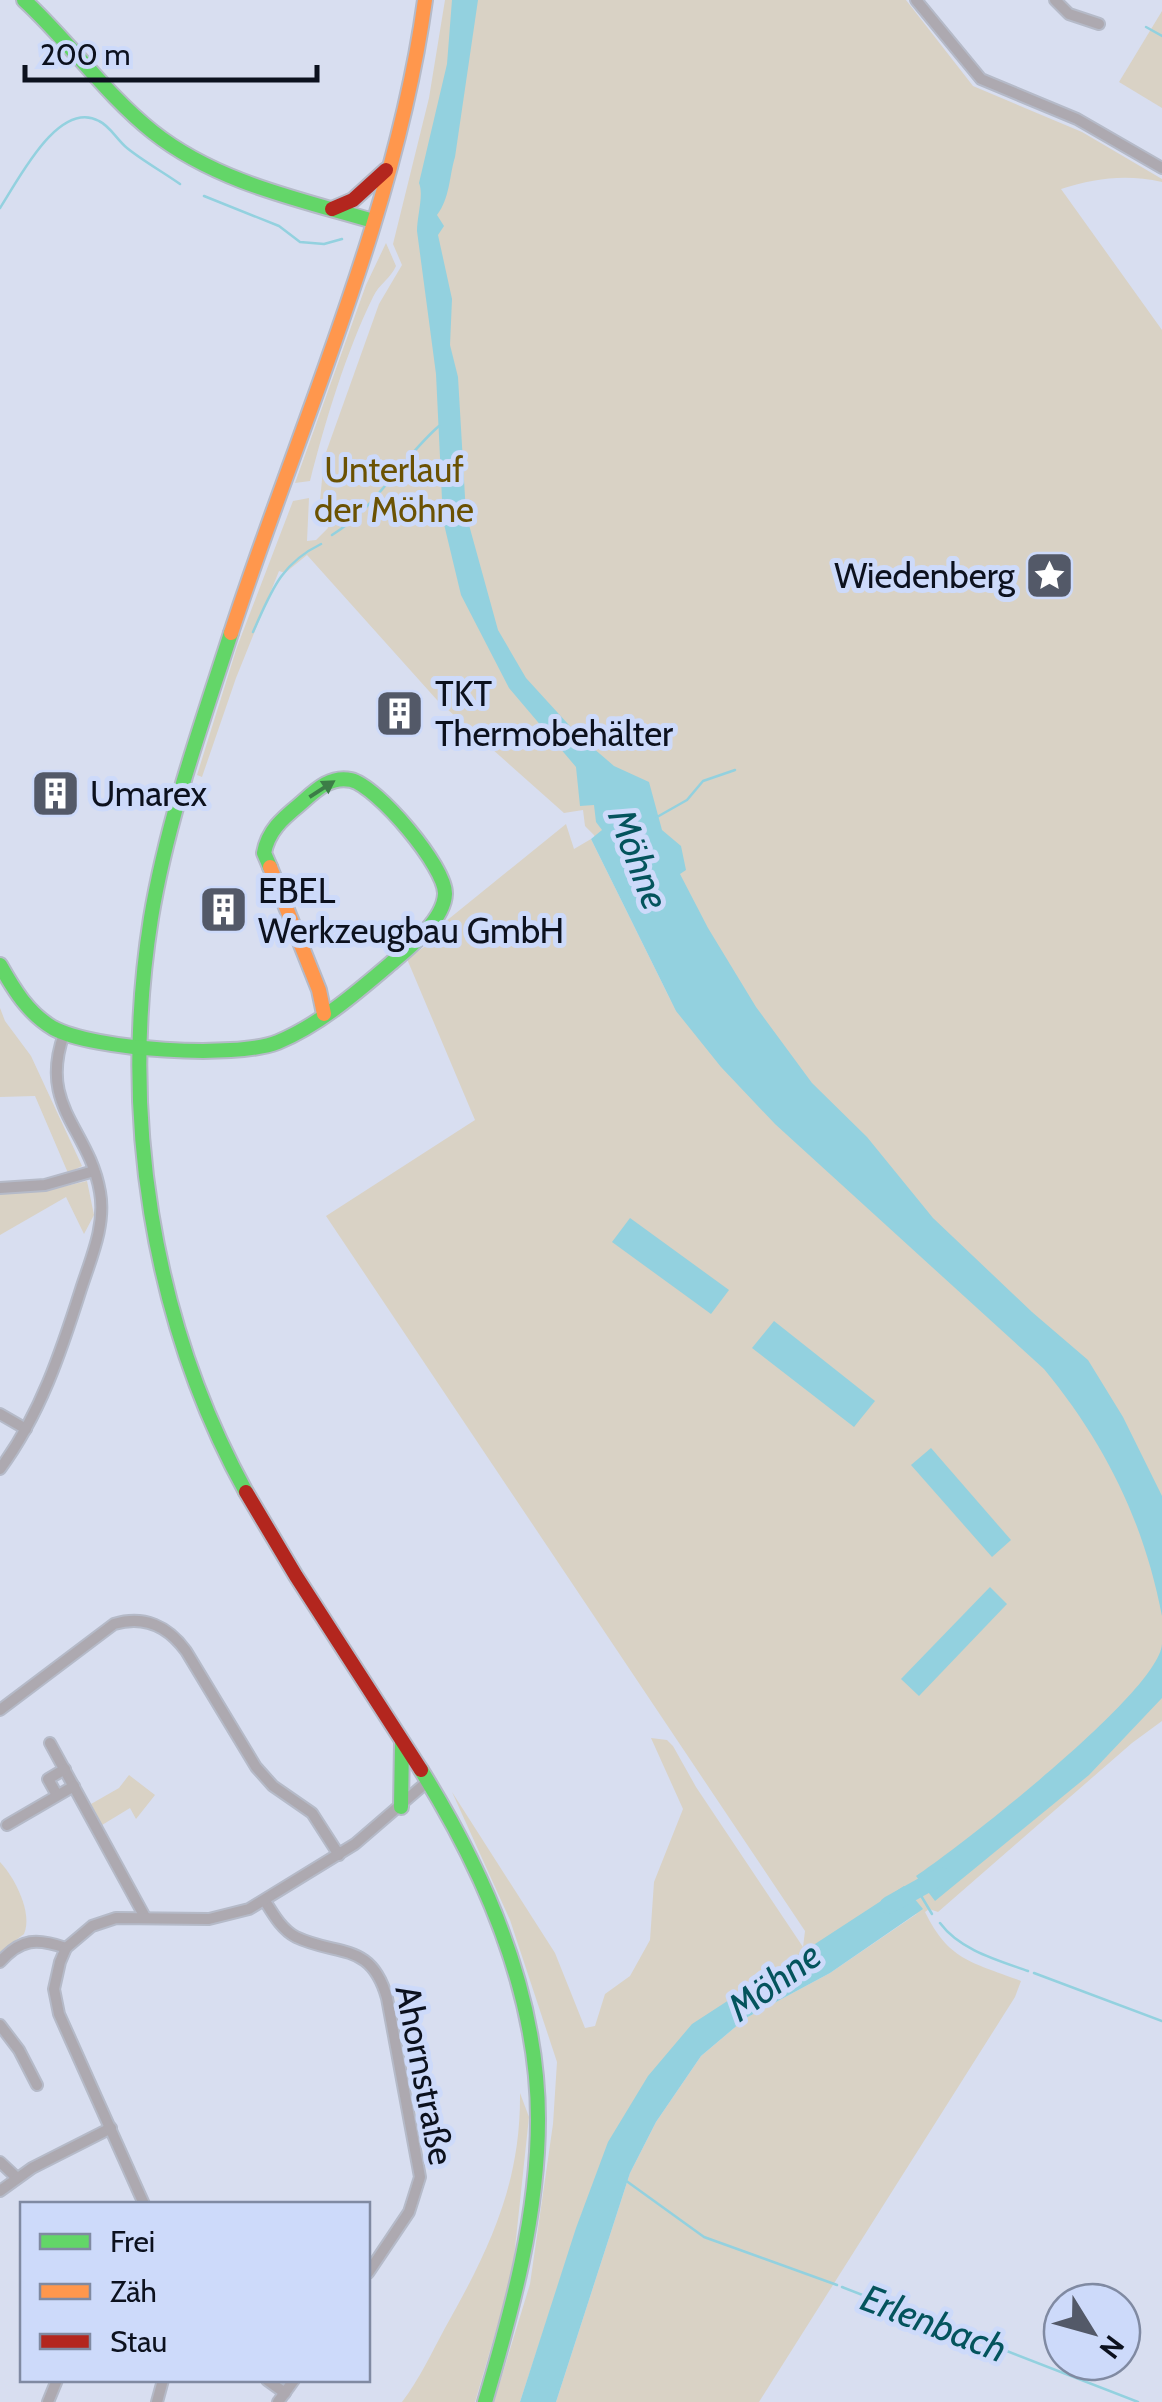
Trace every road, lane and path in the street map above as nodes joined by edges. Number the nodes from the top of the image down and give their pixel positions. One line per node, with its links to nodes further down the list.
1 (24, 0): 8 (main road)
2 (425, 0): 7 (main road)
3 (916, 0): 6 (street)
4 (1056, 0): 5 (street)
5 (1099, 24)
6 (1162, 168)
7 (387, 170): 8 (main road); 9 (main road)
8 (332, 209): 9 (main road)
9 (372, 221): 13 (main road)
10 (0, 965): 12 (main road)
11 (324, 1014): 11 (main road, one-way to 11); 13 (main road)
12 (64, 1034): 13 (main road); 14 (street)
13 (140, 1047): 20 (main road)
14 (94, 1171): 15 (street); 17 (street)
15 (0, 1188)
16 (0, 1414): 17 (street)
17 (26, 1429): 18 (street)
18 (0, 1469)
19 (0, 1710): 28 (street)
20 (402, 1742): 23 (main road); 26 (main road)
21 (50, 1743): 22 (street)
22 (65, 1770): 24 (street); 25 (street)
23 (427, 1782): 26 (street); 41 (main road)
24 (74, 1786): 25 (street); 30 (street)
25 (57, 1795): 27 (street)
26 (400, 1807): 28 (street)
27 (7, 1825)
28 (338, 1855): 29 (street)
29 (265, 1901): 30 (street); 40 (street, Ahornstraße)
30 (144, 1917): 31 (street)
31 (66, 1948): 32 (street); 35 (street)
32 (0, 1962)
33 (0, 2025): 34 (street)
34 (36, 2085)
35 (111, 2128): 37 (street); 39 (street)
36 (0, 2162): 37 (street)
37 (17, 2178): 38 (street)
38 (0, 2191)
39 (143, 2202)
40 (370, 2271)
41 (486, 2402)

